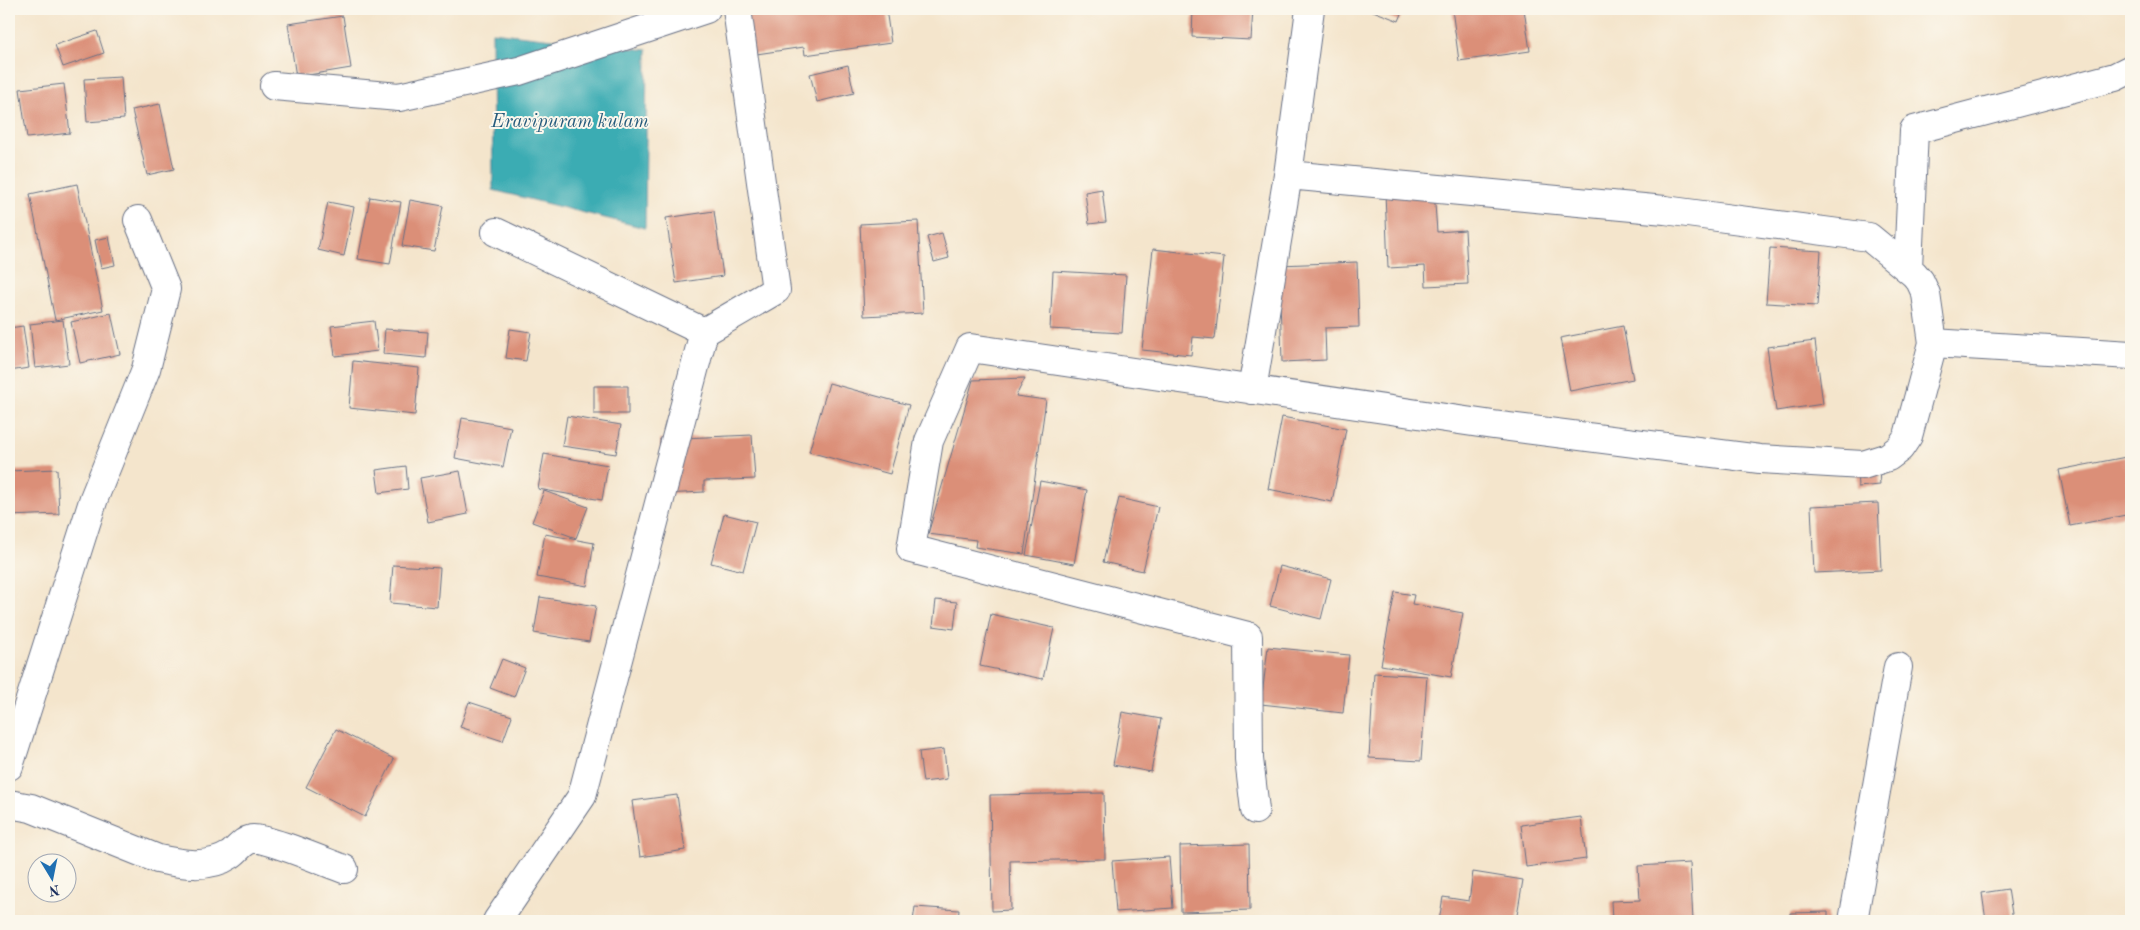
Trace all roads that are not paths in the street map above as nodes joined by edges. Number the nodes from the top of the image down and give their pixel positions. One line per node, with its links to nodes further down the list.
1 (706, 9): 5 (street)
2 (737, 9): 10 (street)
3 (1310, 9): 6 (street)
4 (2131, 69): 9 (street)
5 (274, 86)
6 (1288, 175): 9 (street); 13 (street)
7 (138, 220): 15 (street)
8 (496, 232): 10 (street)
9 (1908, 268): 11 (street)
10 (704, 332): 19 (street)
11 (1933, 343): 12 (street); 13 (street)
12 (2131, 355)
13 (1252, 390): 17 (street)
14 (1898, 667): 20 (street)
15 (9, 766)
16 (9, 804): 18 (street)
17 (1255, 810)
18 (344, 869)
19 (497, 921)
20 (1853, 921)

